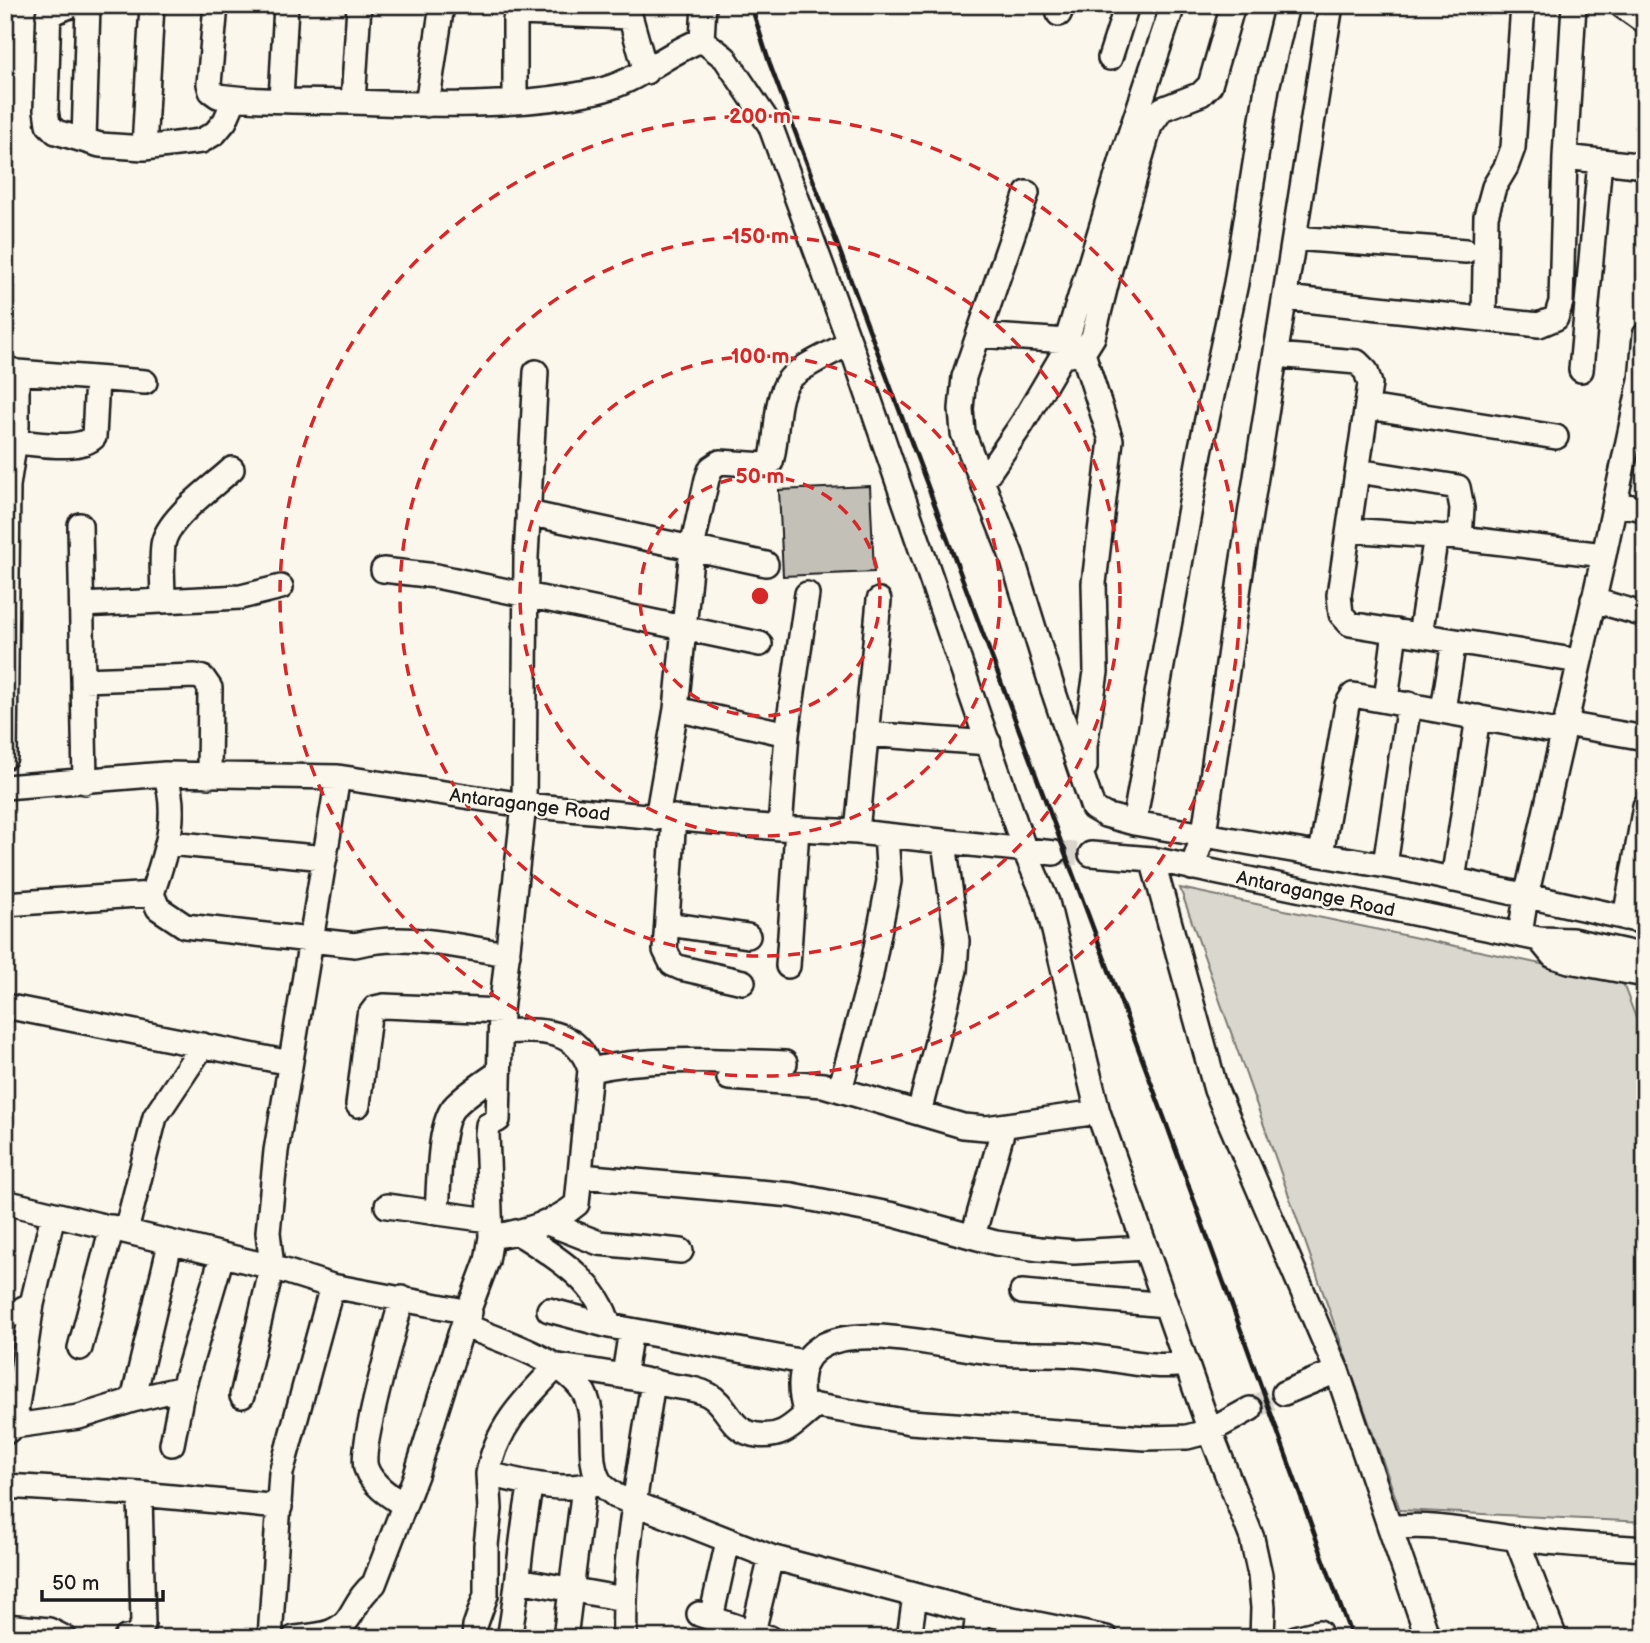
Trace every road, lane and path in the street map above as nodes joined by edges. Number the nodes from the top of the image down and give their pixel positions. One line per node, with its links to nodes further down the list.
1 (72, 5): 18 (street)
2 (88, 5): 29 (street)
3 (152, 5): 30 (street)
4 (216, 5): 24 (street)
5 (286, 5): 25 (street)
6 (359, 5): 27 (street)
7 (442, 5): 28 (street)
8 (704, 5): 21 (street)
9 (1127, 5): 22 (street)
10 (1173, 5): 42 (street)
11 (1233, 5): 42 (street)
12 (1287, 5): 101 (street)
13 (1331, 5): 35 (street)
14 (1523, 5): 38 (street)
15 (1574, 5): 31 (street)
16 (1621, 5): 20 (street)
17 (518, 9): 19 (street); 26 (street)
18 (49, 10): 29 (street)
19 (628, 11): 23 (street)
20 (1645, 22)
21 (702, 40): 23 (street); 41 (street)
22 (1110, 58)
23 (646, 72): 26 (street)
24 (235, 98): 25 (street); 30 (street)
25 (281, 100): 27 (street)
26 (514, 101): 28 (street)
27 (354, 102): 28 (street)
28 (427, 105)
29 (84, 140): 30 (street)
30 (144, 148)
31 (1565, 157): 32 (street); 38 (street)
32 (1600, 161): 33 (street); 45 (street)
33 (1645, 166)
34 (1027, 193): 39 (street)
35 (1294, 237): 36 (street); 37 (street)
36 (1466, 251)
37 (1285, 298): 38 (street); 43 (street)
38 (1485, 319)
39 (979, 335): 42 (street); 54 (street)
40 (1645, 335): 55 (street)
41 (850, 344): 62 (street); 90 (street)
42 (1071, 350): 54 (street); 96 (street)
43 (1276, 355): 49 (street); 104 (street)
44 (11, 370): 47 (street); 51 (street)
45 (1581, 370)
46 (536, 372): 57 (street)
47 (97, 379): 48 (street); 51 (street)
48 (145, 382)
49 (1368, 407): 50 (street); 53 (street)
50 (1556, 437)
51 (15, 442): 81 (street)
52 (232, 469): 71 (street)
53 (1358, 471): 59 (street); 61 (street)
54 (983, 481): 96 (street)
55 (1615, 504): 56 (street); 63 (street)
56 (1645, 509)
57 (528, 513): 62 (street); 68 (street)
58 (80, 525): 72 (street)
59 (1349, 530): 60 (street); 75 (street)
60 (1436, 536): 61 (street); 76 (street)
61 (1460, 538): 63 (street)
62 (692, 548): 64 (street); 74 (street)
63 (1604, 555): 70 (street)
64 (766, 564)
65 (383, 570): 68 (street)
66 (281, 587): 71 (street)
67 (807, 594): 87 (street)
68 (526, 596): 74 (street); 98 (street)
69 (879, 600): 88 (street)
70 (1593, 600): 73 (street); 79 (street)
71 (163, 601): 72 (street)
72 (82, 605): 80 (street)
73 (1645, 615)
74 (683, 628): 78 (street); 83 (street)
75 (1395, 631): 76 (street); 82 (street)
76 (1420, 635): 77 (street)
77 (1454, 641): 79 (street); 84 (street)
78 (760, 643)
79 (1579, 660): 86 (street)
80 (83, 680): 93 (street); 95 (street)
81 (6, 698): 91 (street)
82 (1398, 702): 84 (street); 111 (street); 114 (street)
83 (676, 709): 87 (street); 100 (street)
84 (1443, 710): 85 (street)
85 (1478, 717): 86 (street); 116 (street)
86 (1564, 728): 89 (street); 118 (street)
87 (787, 734): 102 (street)
88 (866, 734): 90 (street); 103 (street)
89 (1645, 738)
90 (989, 743): 108 (street)
91 (5, 757)
92 (165, 774): 93 (street, Antaragange Road); 95 (street, Antaragange Road); 107 (street)
93 (209, 776): 94 (street, Antaragange Road)
94 (338, 777): 98 (street, Antaragange Road); 112 (street)
95 (85, 782): 97 (street, Antaragange Road)
96 (1085, 785): 101 (street)
97 (5, 788)
98 (524, 806): 100 (street, Antaragange Road); 125 (street)
99 (1645, 806): 120 (street)
100 (666, 818): 102 (street, Antaragange Road); 121 (street)
101 (1134, 823): 104 (street)
102 (789, 828): 103 (street, Antaragange Road); 127 (street)
103 (857, 832): 105 (street, Antaragange Road)
104 (1205, 834): 111 (street); 115 (street)
105 (886, 835): 106 (street, Antaragange Road); 138 (street)
106 (944, 842): 108 (street, Antaragange Road); 141 (street)
107 (169, 843): 112 (street); 117 (street)
108 (1025, 851): 109 (street, Antaragange Road); 140 (street)
109 (1054, 853)
110 (1091, 854): 113 (street, Antaragange Road)
111 (1321, 854): 114 (street)
112 (325, 858): 124 (street)
113 (1152, 859): 115 (street, Antaragange Road); 171 (street)
114 (1385, 865): 116 (street)
115 (1192, 868): 123 (street, Antaragange Road)
116 (1453, 880): 118 (street)
117 (152, 894): 119 (street); 124 (street)
118 (1526, 897): 120 (street); 123 (street)
119 (5, 904)
120 (1635, 920)
121 (668, 924): 122 (street); 129 (street)
122 (748, 936)
123 (1529, 937): 126 (street, Antaragange Road); 128 (street, Antaragange Road)
124 (311, 938): 125 (street); 133 (street)
125 (508, 954): 131 (street)
126 (1645, 956)
127 (788, 966)
128 (1645, 975)
129 (743, 982)
130 (5, 1006): 132 (street)
131 (501, 1022): 135 (street); 136 (street); 139 (street)
132 (203, 1045): 133 (street); 149 (street)
133 (290, 1063): 157 (street)
134 (785, 1063): 135 (street)
135 (590, 1070): 143 (street)
136 (498, 1073): 146 (street); 150 (street)
137 (730, 1079): 138 (street)
138 (840, 1090): 141 (street)
139 (358, 1105)
140 (1098, 1112): 142 (street); 154 (street)
141 (919, 1113): 142 (street)
142 (1003, 1126): 152 (street)
143 (581, 1176): 148 (street); 152 (street)
144 (5, 1202): 147 (street)
145 (387, 1206): 146 (street)
146 (437, 1213): 150 (street)
147 (53, 1215): 149 (street); 161 (street)
148 (545, 1222): 151 (street); 155 (street)
149 (119, 1229): 153 (street); 167 (street)
150 (490, 1229): 151 (street); 165 (street)
151 (517, 1233): 166 (street)
152 (973, 1236): 154 (street)
153 (170, 1244): 156 (street); 177 (street)
154 (1146, 1248): 162 (street)
155 (681, 1251)
156 (222, 1256): 157 (street); 174 (street)
157 (272, 1267): 158 (street); 176 (street)
158 (332, 1286): 160 (street); 190 (street)
159 (1022, 1292): 162 (street)
160 (402, 1298): 165 (street); 189 (street)
161 (32, 1304): 164 (street); 180 (street)
162 (1166, 1305): 169 (street)
163 (549, 1310): 166 (street)
164 (5, 1318)
165 (466, 1318): 170 (street); 189 (street)
166 (620, 1328): 168 (street); 172 (street)
167 (80, 1348)
168 (804, 1362): 169 (street); 179 (street)
169 (1187, 1364): 181 (street)
170 (557, 1366): 172 (street); 183 (street); 185 (street)
171 (1337, 1371): 175 (street); 191 (street)
172 (624, 1375): 173 (street)
173 (653, 1381): 179 (street); 188 (street)
174 (183, 1388): 177 (street); 182 (street)
175 (1284, 1393)
176 (242, 1396)
177 (133, 1400): 180 (street)
178 (1250, 1409): 181 (street)
179 (806, 1414): 181 (street)
180 (10, 1429)
181 (1210, 1431): 215 (street)
182 (172, 1444)
183 (488, 1474): 184 (street); 208 (street)
184 (531, 1484): 185 (street); 196 (street)
185 (591, 1484): 188 (street); 197 (street)
186 (5, 1486): 187 (street)
187 (140, 1493): 190 (street); 205 (street)
188 (635, 1504): 193 (street); 199 (street)
189 (404, 1506): 207 (street)
190 (279, 1507): 206 (street)
191 (1390, 1528): 192 (street); 218 (street)
192 (1516, 1538): 194 (street); 219 (street)
193 (729, 1541): 195 (street); 203 (street)
194 (1645, 1549)
195 (771, 1557): 198 (street); 203 (street)
196 (518, 1580): 197 (street); 209 (street)
197 (572, 1590): 199 (street); 210 (street)
198 (915, 1596): 200 (street); 212 (street)
199 (624, 1599): 211 (street)
200 (978, 1612): 202 (street); 213 (street)
201 (5, 1626): 204 (street)
202 (1049, 1632): 214 (street)
203 (762, 1635)
204 (65, 1638)
205 (125, 1638)
206 (270, 1638)
207 (294, 1638)
208 (474, 1638)
209 (509, 1638)
210 (565, 1638)
211 (625, 1638)
212 (909, 1638)
213 (975, 1638)
214 (1106, 1638)
215 (1262, 1638)
216 (1294, 1638): 217 (street)
217 (1321, 1638)
218 (1429, 1638)
219 (1555, 1638)

